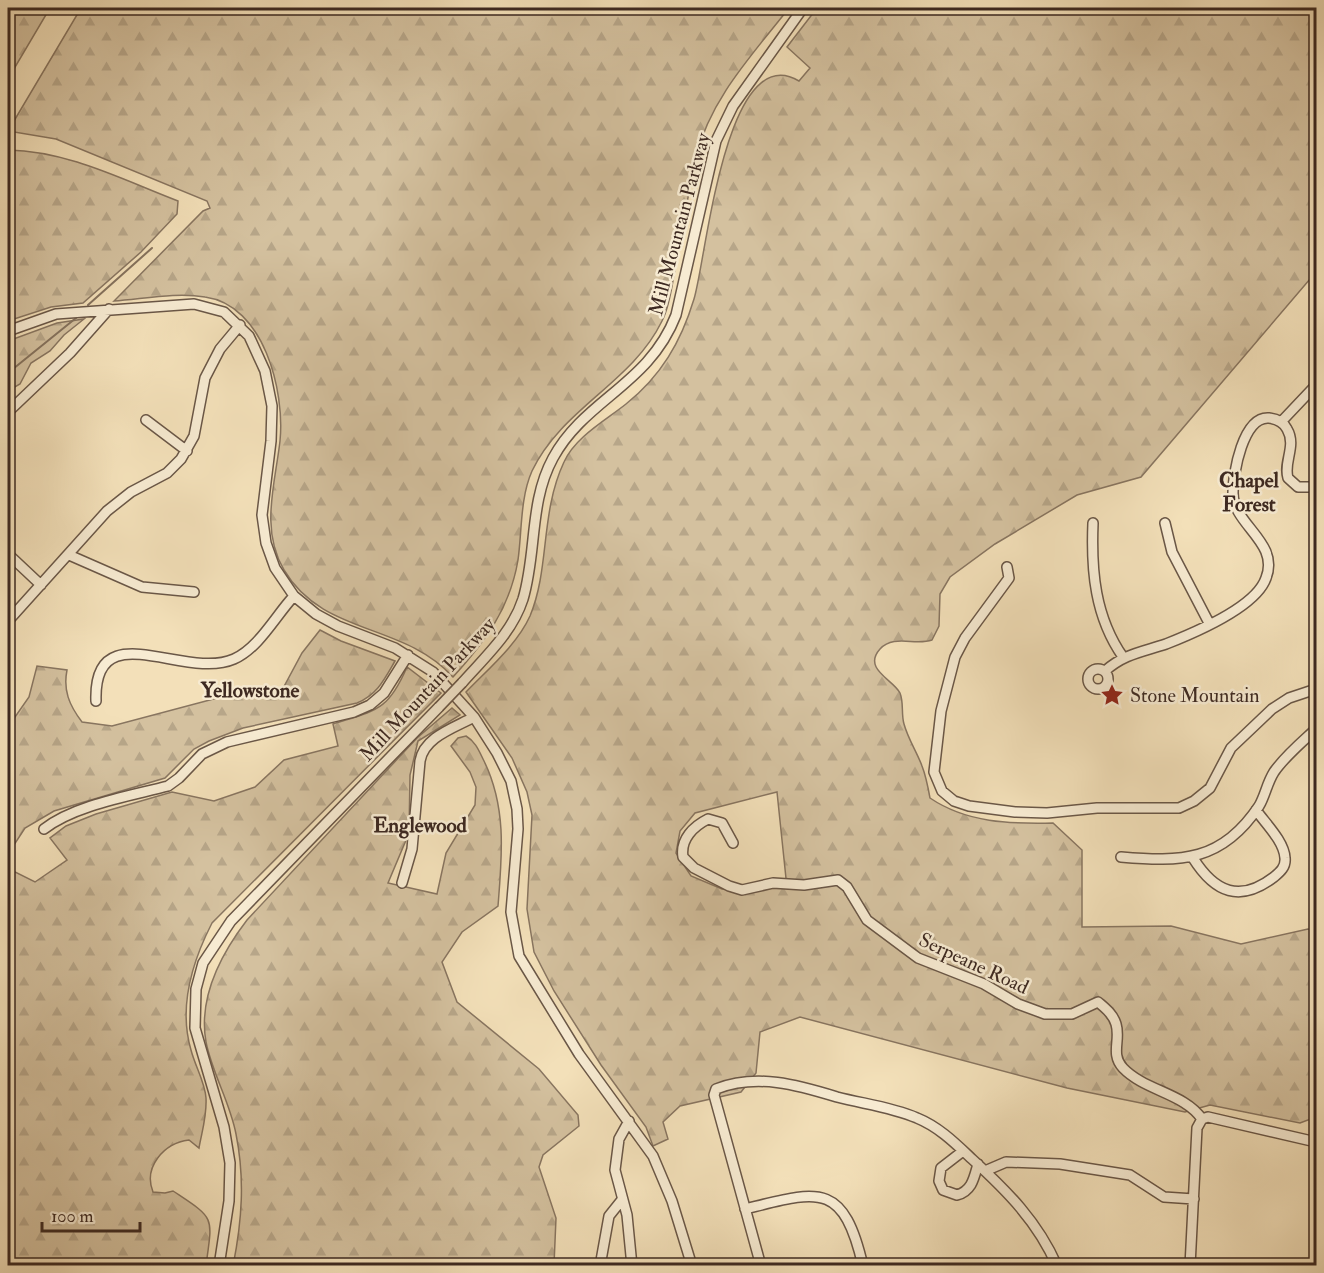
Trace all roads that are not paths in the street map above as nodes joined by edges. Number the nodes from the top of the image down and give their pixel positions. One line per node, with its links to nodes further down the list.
1 (802, 8): 42 (street, Mill Mountain Parkway, bridge)
2 (109, 309): 3 (street); 4 (street); 6 (street)
3 (240, 325): 9 (street); 18 (street)
4 (8, 331)
5 (1317, 385): 8 (street)
6 (8, 412)
7 (146, 420): 9 (street)
8 (1281, 422): 10 (street); 20 (street)
9 (186, 451): 14 (street)
10 (1317, 487)
11 (1165, 523): 20 (street)
12 (1094, 524): 22 (street)
13 (8, 554): 16 (street)
14 (69, 555): 16 (street); 17 (street)
15 (1007, 567): 24 (street)
16 (41, 585): 19 (street)
17 (194, 592)
18 (294, 596): 21 (street); 25 (street)
19 (8, 621)
20 (1209, 623): 22 (street)
21 (408, 655): 26 (street); 29 (street)
22 (1123, 657): 23 (street)
23 (1105, 671)
24 (1317, 689)
25 (96, 701)
26 (474, 717): 33 (street); 35 (street)
27 (1317, 729): 28 (street)
28 (1256, 810): 32 (street); 32 (street)
29 (44, 829)
30 (733, 843): 34 (street, Serpeane Road)
31 (1121, 857): 32 (street)
32 (1194, 858)
33 (402, 883)
34 (1202, 1119): 36 (street); 39 (street)
35 (629, 1121): 40 (street); 45 (street)
36 (1317, 1142)
37 (963, 1151): 38 (street); 38 (street); 41 (street)
38 (981, 1167): 39 (street); 48 (street)
39 (1194, 1199): 49 (street)
40 (621, 1201): 43 (street); 44 (street)
41 (745, 1209): 46 (street); 47 (street)
42 (219, 1266)
43 (600, 1266)
44 (632, 1266)
45 (692, 1266)
46 (761, 1266)
47 (863, 1266)
48 (1057, 1266)
49 (1190, 1266)

